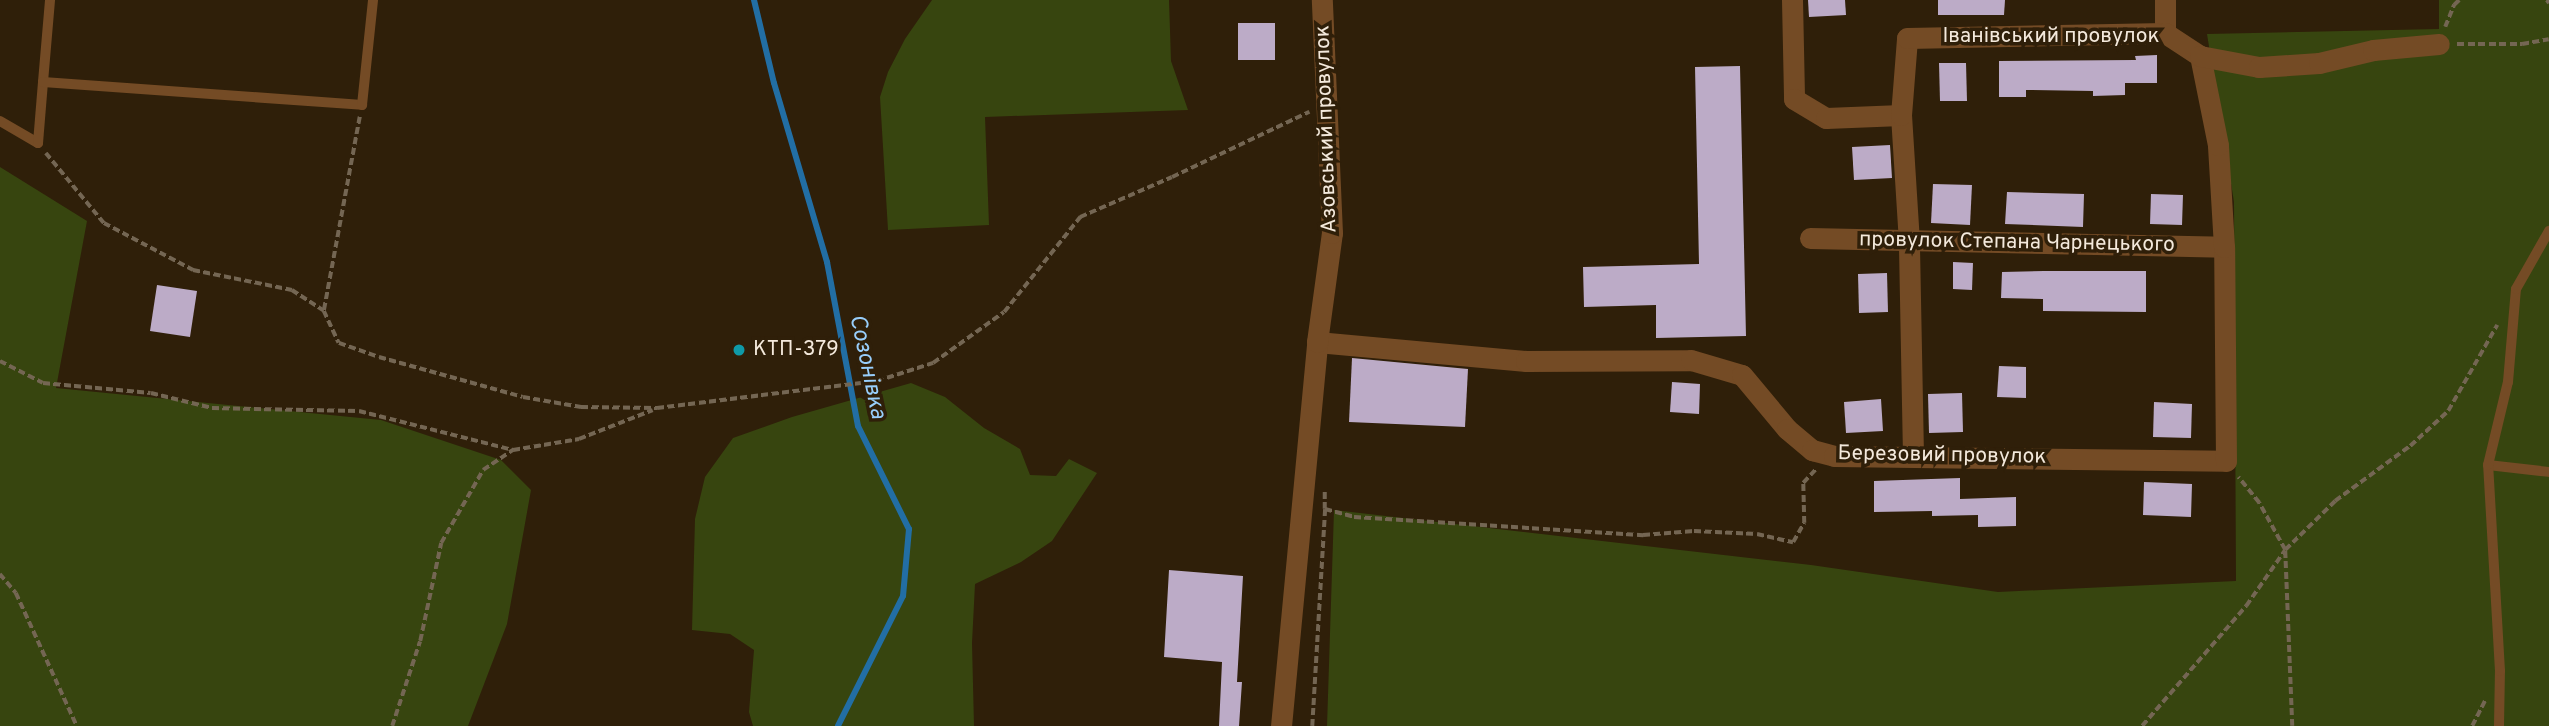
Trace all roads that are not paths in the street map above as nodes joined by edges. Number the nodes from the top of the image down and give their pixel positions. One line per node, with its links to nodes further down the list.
1 (50, 0): 9 (lane)
2 (373, 0): 9 (lane)
3 (1322, 0): 16 (street, Азовський провулок)
4 (1792, 0): 10 (street)
5 (2165, 0): 6 (street)
6 (2165, 33): 8 (street, Іванівський провулок); 10 (street, Іванівський провулок)
7 (2439, 44): 8 (street, Іванівський провулок)
8 (2200, 56): 15 (street)
9 (43, 82): 11 (lane)
10 (1900, 115): 14 (street)
11 (0, 121)
12 (2549, 231): 18 (lane)
13 (1810, 238): 14 (street, провулок Степана Чарнецького)
14 (1909, 242): 15 (street, провулок Степана Чарнецького); 17 (street)
15 (2224, 247): 17 (street, Березовий провулок)
16 (1317, 342): 17 (street, Березовий провулок); 20 (street, Азовський провулок)
17 (1913, 455)
18 (2488, 465): 19 (lane); 21 (lane)
19 (2549, 472)
20 (1281, 726)
21 (2499, 726)

